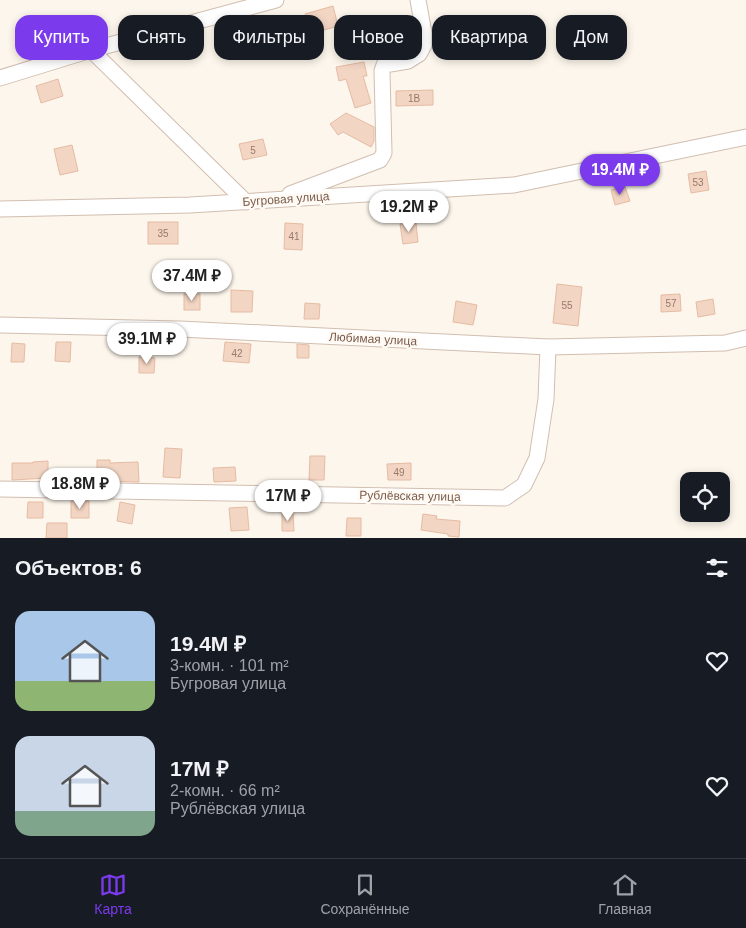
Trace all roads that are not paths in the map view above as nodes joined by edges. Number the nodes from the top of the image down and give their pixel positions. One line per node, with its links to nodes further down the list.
1 (276, 0): 3 (street)
2 (418, 0): 8 (street)
3 (108, 45)
4 (58, 60): 6 (street)
5 (101, 60): 9 (street)
6 (0, 78)
7 (746, 137): 8 (street, Бугровая улица)
8 (272, 200): 9 (street, Бугровая улица)
9 (246, 202): 10 (street, Бугровая улица)
10 (0, 209)
11 (0, 325): 13 (street, Любимая улица)
12 (746, 338): 13 (street, Любимая улица)
13 (548, 347): 14 (street, Рублёвская улица)
14 (0, 490)

